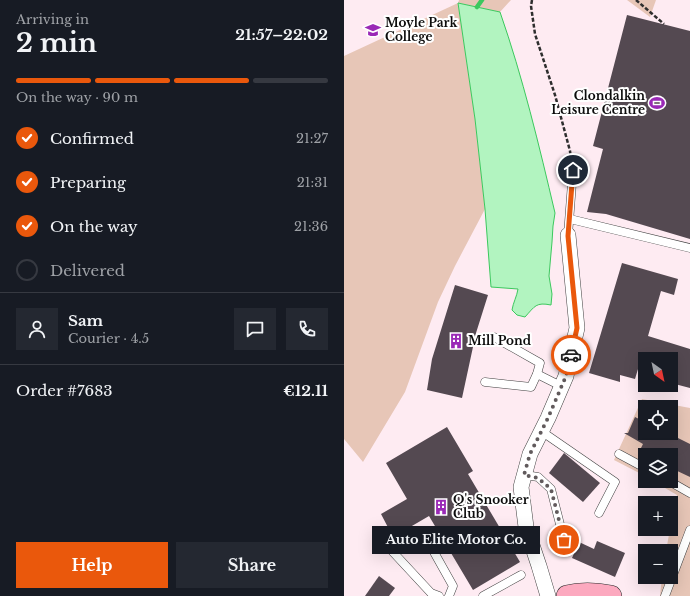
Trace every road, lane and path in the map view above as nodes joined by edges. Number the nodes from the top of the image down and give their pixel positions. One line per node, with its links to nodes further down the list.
1 (532, 0): 4 (path)
2 (636, 0): 3 (path)
3 (664, 24)
4 (573, 170): 5 (lane)
5 (570, 219): 6 (lane); 7 (lane)
6 (568, 236): 11 (street)
7 (690, 248)
8 (494, 337): 9 (lane)
9 (537, 374): 10 (lane); 11 (lane)
10 (485, 382)
11 (561, 386): 12 (street)
12 (541, 431): 15 (street); 18 (lane)
13 (619, 454): 14 (lane)
14 (638, 464)
15 (524, 475): 20 (lane); 26 (street)
16 (678, 486): 17 (lane)
17 (690, 493)
18 (599, 513)
19 (690, 530): 28 (lane)
20 (564, 540)
21 (521, 575): 25 (lane)
22 (573, 595): 27 (street)
23 (439, 596): 24 (lane)
24 (449, 596)
25 (483, 596)
26 (548, 596)
27 (611, 596)
28 (665, 596)

